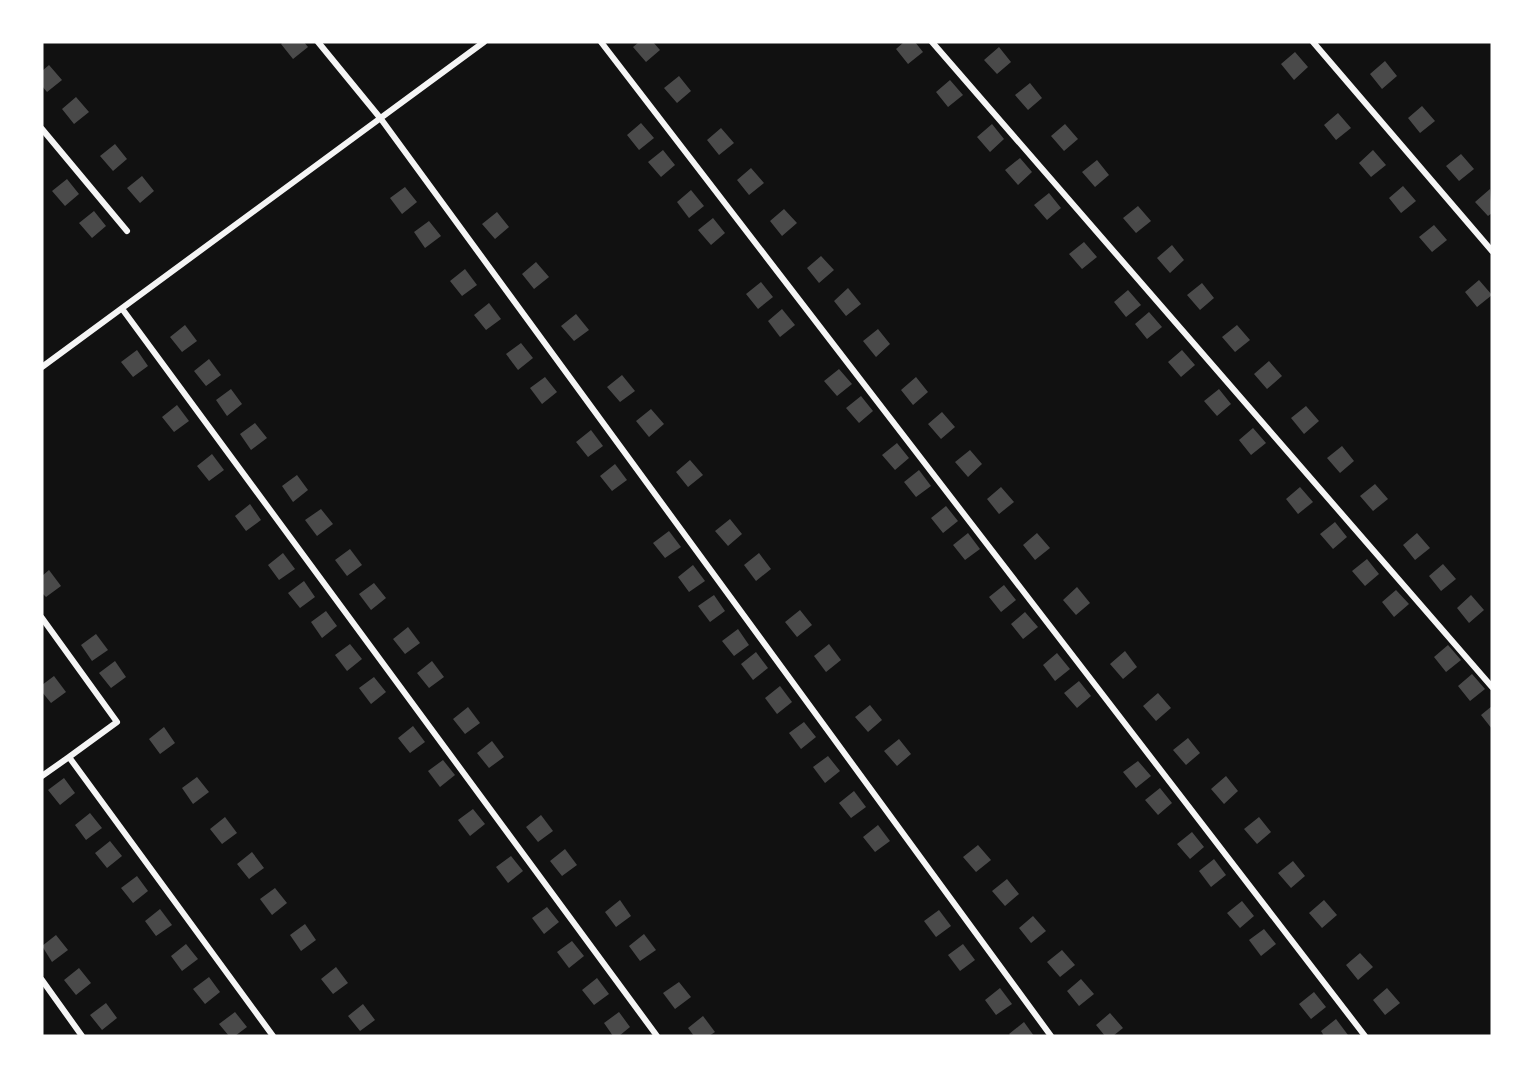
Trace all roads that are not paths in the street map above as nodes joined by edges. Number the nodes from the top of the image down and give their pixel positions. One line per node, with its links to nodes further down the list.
1 (318, 42): 6 (street)
2 (483, 42): 6 (street)
3 (602, 42): 21 (street)
4 (933, 42): 13 (street)
5 (1313, 42): 9 (street)
6 (381, 119): 10 (street); 20 (street)
7 (42, 129): 8 (street)
8 (127, 231)
9 (1492, 251)
10 (123, 310): 11 (street); 19 (street)
11 (42, 367)
12 (42, 618): 14 (street)
13 (1492, 687)
14 (69, 757): 15 (street); 18 (street)
15 (42, 776)
16 (42, 980): 17 (street)
17 (82, 1036)
18 (273, 1036)
19 (657, 1036)
20 (1051, 1036)
21 (1365, 1036)

